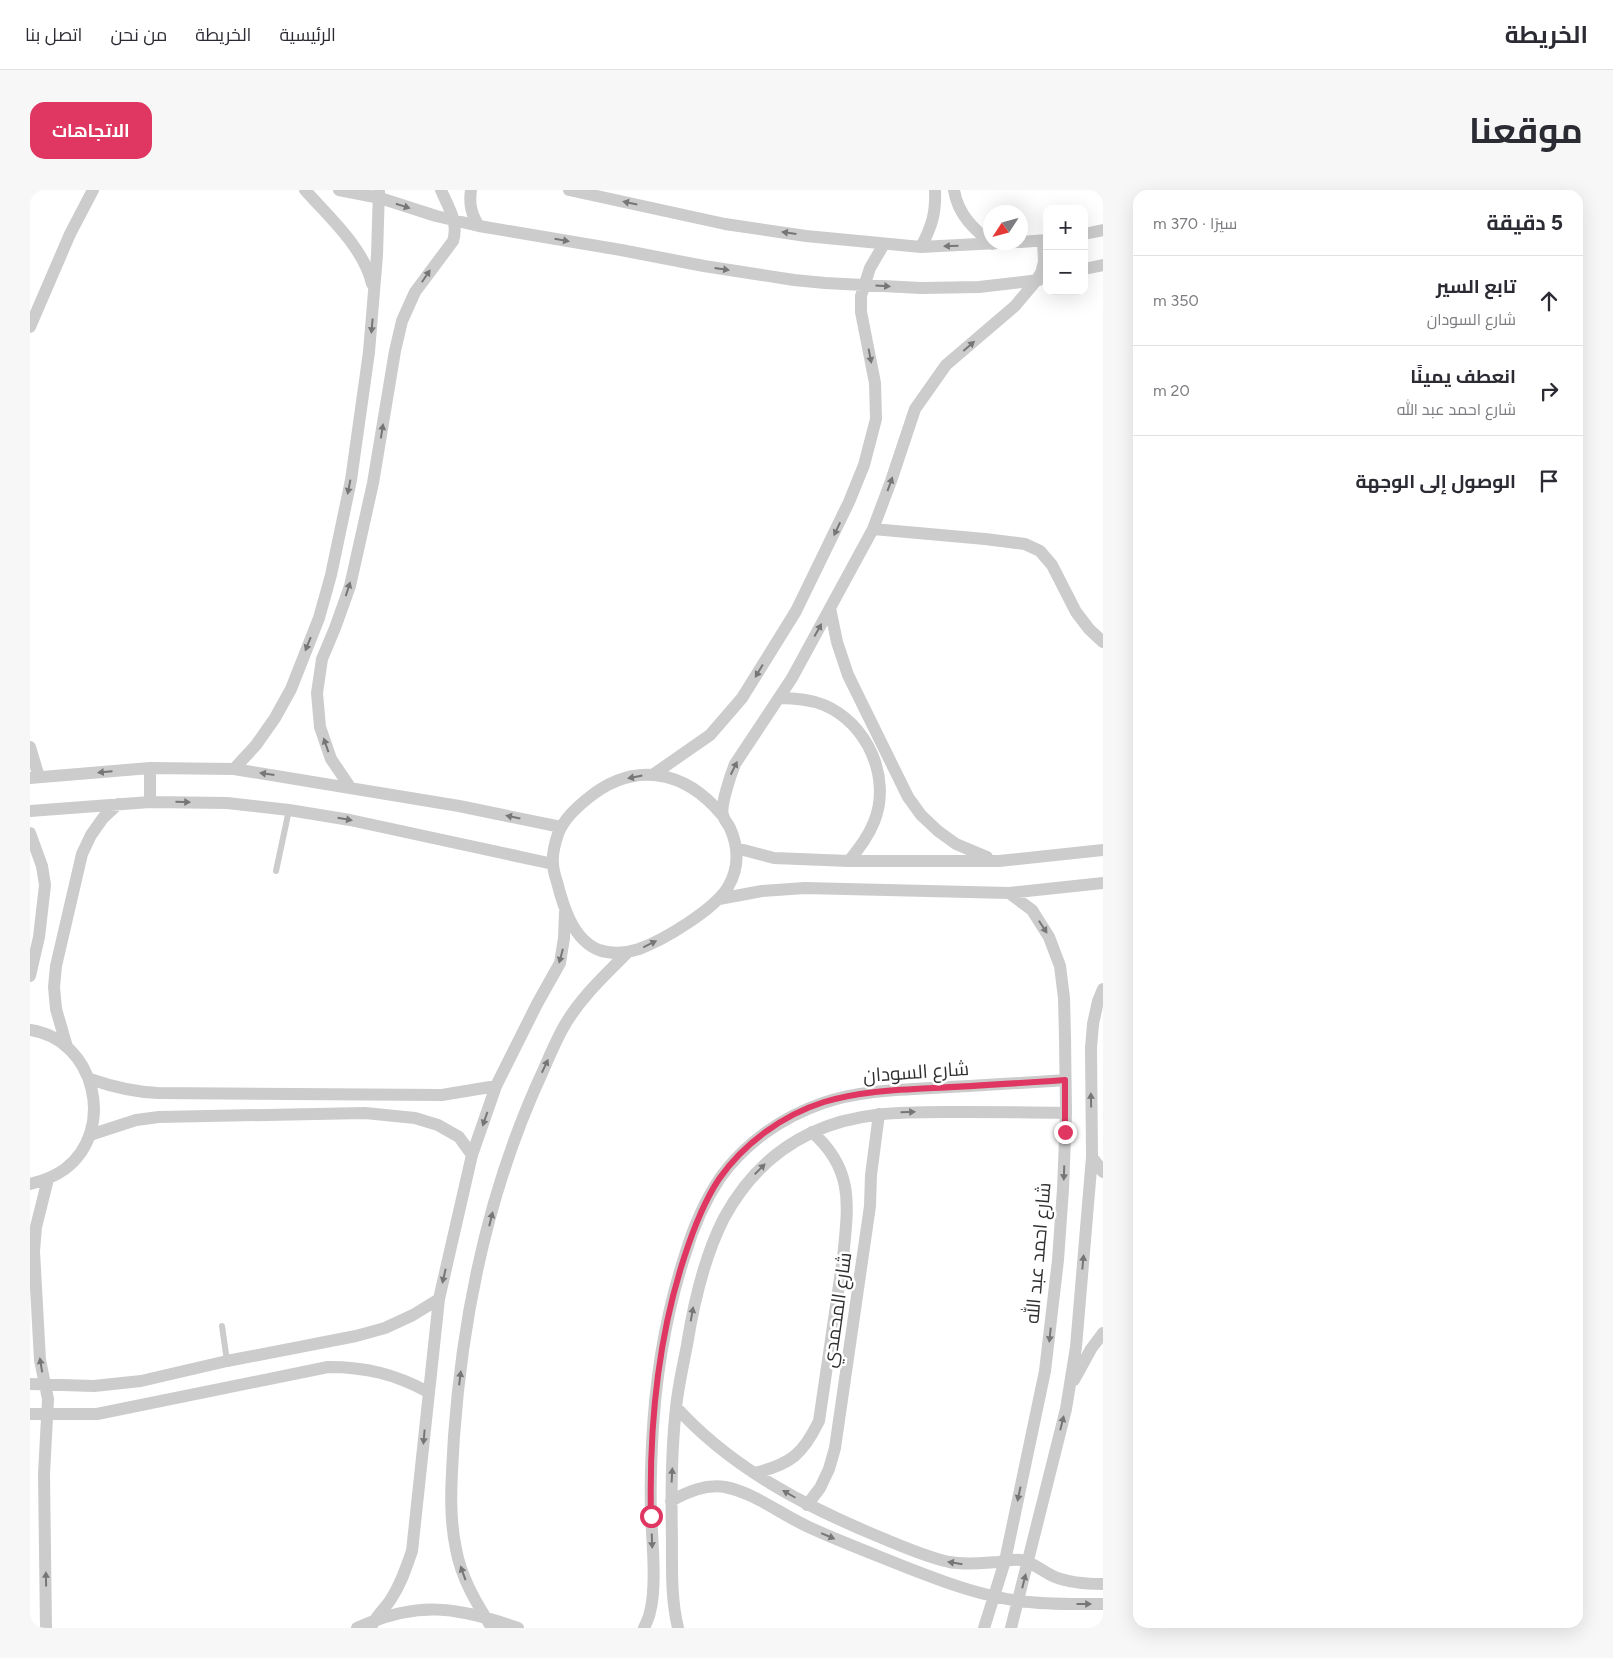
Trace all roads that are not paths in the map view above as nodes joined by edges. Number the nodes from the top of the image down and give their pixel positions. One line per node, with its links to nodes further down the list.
1 (93, 190): 26 (street)
2 (305, 190): 25 (street)
3 (339, 190): 9 (street)
4 (440, 190): 10 (street)
5 (472, 190): 11 (street)
6 (569, 190): 17 (street, one-way to 6)
7 (935, 190): 19 (street)
8 (954, 190): 14 (street)
9 (379, 194): 10 (street, one-way to 10); 25 (street)
10 (454, 220): 11 (street); 36 (street, one-way to 10)
11 (479, 226): 24 (street, one-way to 24)
12 (1103, 230): 13 (street)
13 (1088, 233)
14 (983, 236)
15 (1043, 240): 16 (street)
16 (1028, 241)
17 (884, 244): 19 (street); 24 (street)
18 (983, 244): 19 (street, one-way to 19)
19 (921, 246)
20 (1045, 250): 23 (street)
21 (1103, 264): 22 (street)
22 (1088, 268)
23 (1041, 279): 24 (street, one-way to 23); 27 (street, one-way to 23)
24 (863, 285): 34 (street, one-way to 34)
25 (373, 297): 33 (street, one-way to 33)
26 (30, 328)
27 (873, 529): 28 (street); 29 (street)
28 (830, 608): 30 (street, one-way to 28); 47 (street)
29 (1103, 642)
30 (779, 698): 41 (street, one-way to 30); 46 (street)
31 (30, 747): 35 (street)
32 (150, 768): 33 (street); 35 (street, one-way to 35); 37 (street)
33 (234, 769): 36 (street, one-way to 33)
34 (654, 774): 41 (street); 42 (street, one-way to 42)
35 (34, 778)
36 (350, 787): 42 (street, one-way to 36)
37 (150, 802): 38 (street); 39 (street, one-way to 39)
38 (118, 804): 40 (street); 58 (street)
39 (289, 810): 48 (street, one-way to 48); 49 (lane)
40 (30, 811)
41 (722, 815): 44 (street)
42 (561, 827): 48 (street)
43 (30, 833): 55 (street)
44 (736, 848): 46 (street); 52 (street)
45 (1103, 850): 47 (street)
46 (849, 860): 47 (street)
47 (999, 861)
48 (552, 864): 53 (street)
49 (276, 871)
50 (1103, 883): 51 (street)
51 (1009, 893): 52 (street); 60 (street, شارع احمد عبد الله, one-way to 60)
52 (719, 899): 54 (street, one-way to 52)
53 (565, 908): 54 (street); 61 (street, one-way to 61)
54 (628, 952): 91 (street, one-way to 54)
55 (30, 976)
56 (1103, 989): 67 (street, one-way to 56)
57 (30, 1030): 58 (street)
58 (67, 1047): 59 (street)
59 (90, 1080): 61 (street); 65 (street)
60 (1065, 1080): 62 (street, شارع احمد عبد الله); 96 (street, شارع السودان, one-way to 96)
61 (496, 1086): 66 (street, one-way to 66)
62 (1066, 1113): 63 (street, شارع السودان, one-way to 62); 85 (street, شارع احمد عبد الله, one-way to 85)
63 (879, 1114): 64 (street, شارع السودان); 84 (street, شارع المحمدي)
64 (812, 1132): 79 (street, شارع السودان, one-way to 64); 82 (street, شارع المحمدي)
65 (90, 1135): 66 (street); 69 (street)
66 (472, 1155): 71 (street, one-way to 71)
67 (1092, 1157): 68 (street); 77 (street, one-way to 67)
68 (1103, 1172)
69 (48, 1179): 70 (street); 76 (street, one-way to 69)
70 (30, 1184)
71 (439, 1299): 74 (street); 78 (street)
72 (222, 1326): 74 (lane)
73 (1103, 1333): 77 (street)
74 (227, 1361): 76 (street)
75 (30, 1384): 76 (street)
76 (45, 1384): 81 (street)
77 (1070, 1387): 86 (street, one-way to 77)
78 (428, 1392): 81 (street); 92 (street, one-way to 92)
79 (676, 1407): 82 (street); 83 (street, شارع السودان, one-way to 79)
80 (30, 1414): 81 (street)
81 (48, 1414): 93 (street, one-way to 81)
82 (755, 1473): 84 (street, one-way to 82)
83 (671, 1501): 88 (street, one-way to 88); 97 (street, شارع السودان)
84 (807, 1505): 85 (street, one-way to 84)
85 (1005, 1561): 86 (street); 88 (street, شارع احمد عبد الله)
86 (1028, 1562): 87 (street); 89 (street, one-way to 86)
87 (1103, 1584)
88 (993, 1596): 89 (street); 98 (street, شارع احمد عبد الله)
89 (1019, 1601): 90 (street, one-way to 90); 99 (street)
90 (1103, 1604)
91 (488, 1622): 92 (street); 95 (street)
92 (372, 1624): 94 (street)
93 (46, 1628)
94 (357, 1628)
95 (518, 1628)
96 (644, 1628)
97 (678, 1628)
98 (984, 1628)
99 (1011, 1628)

